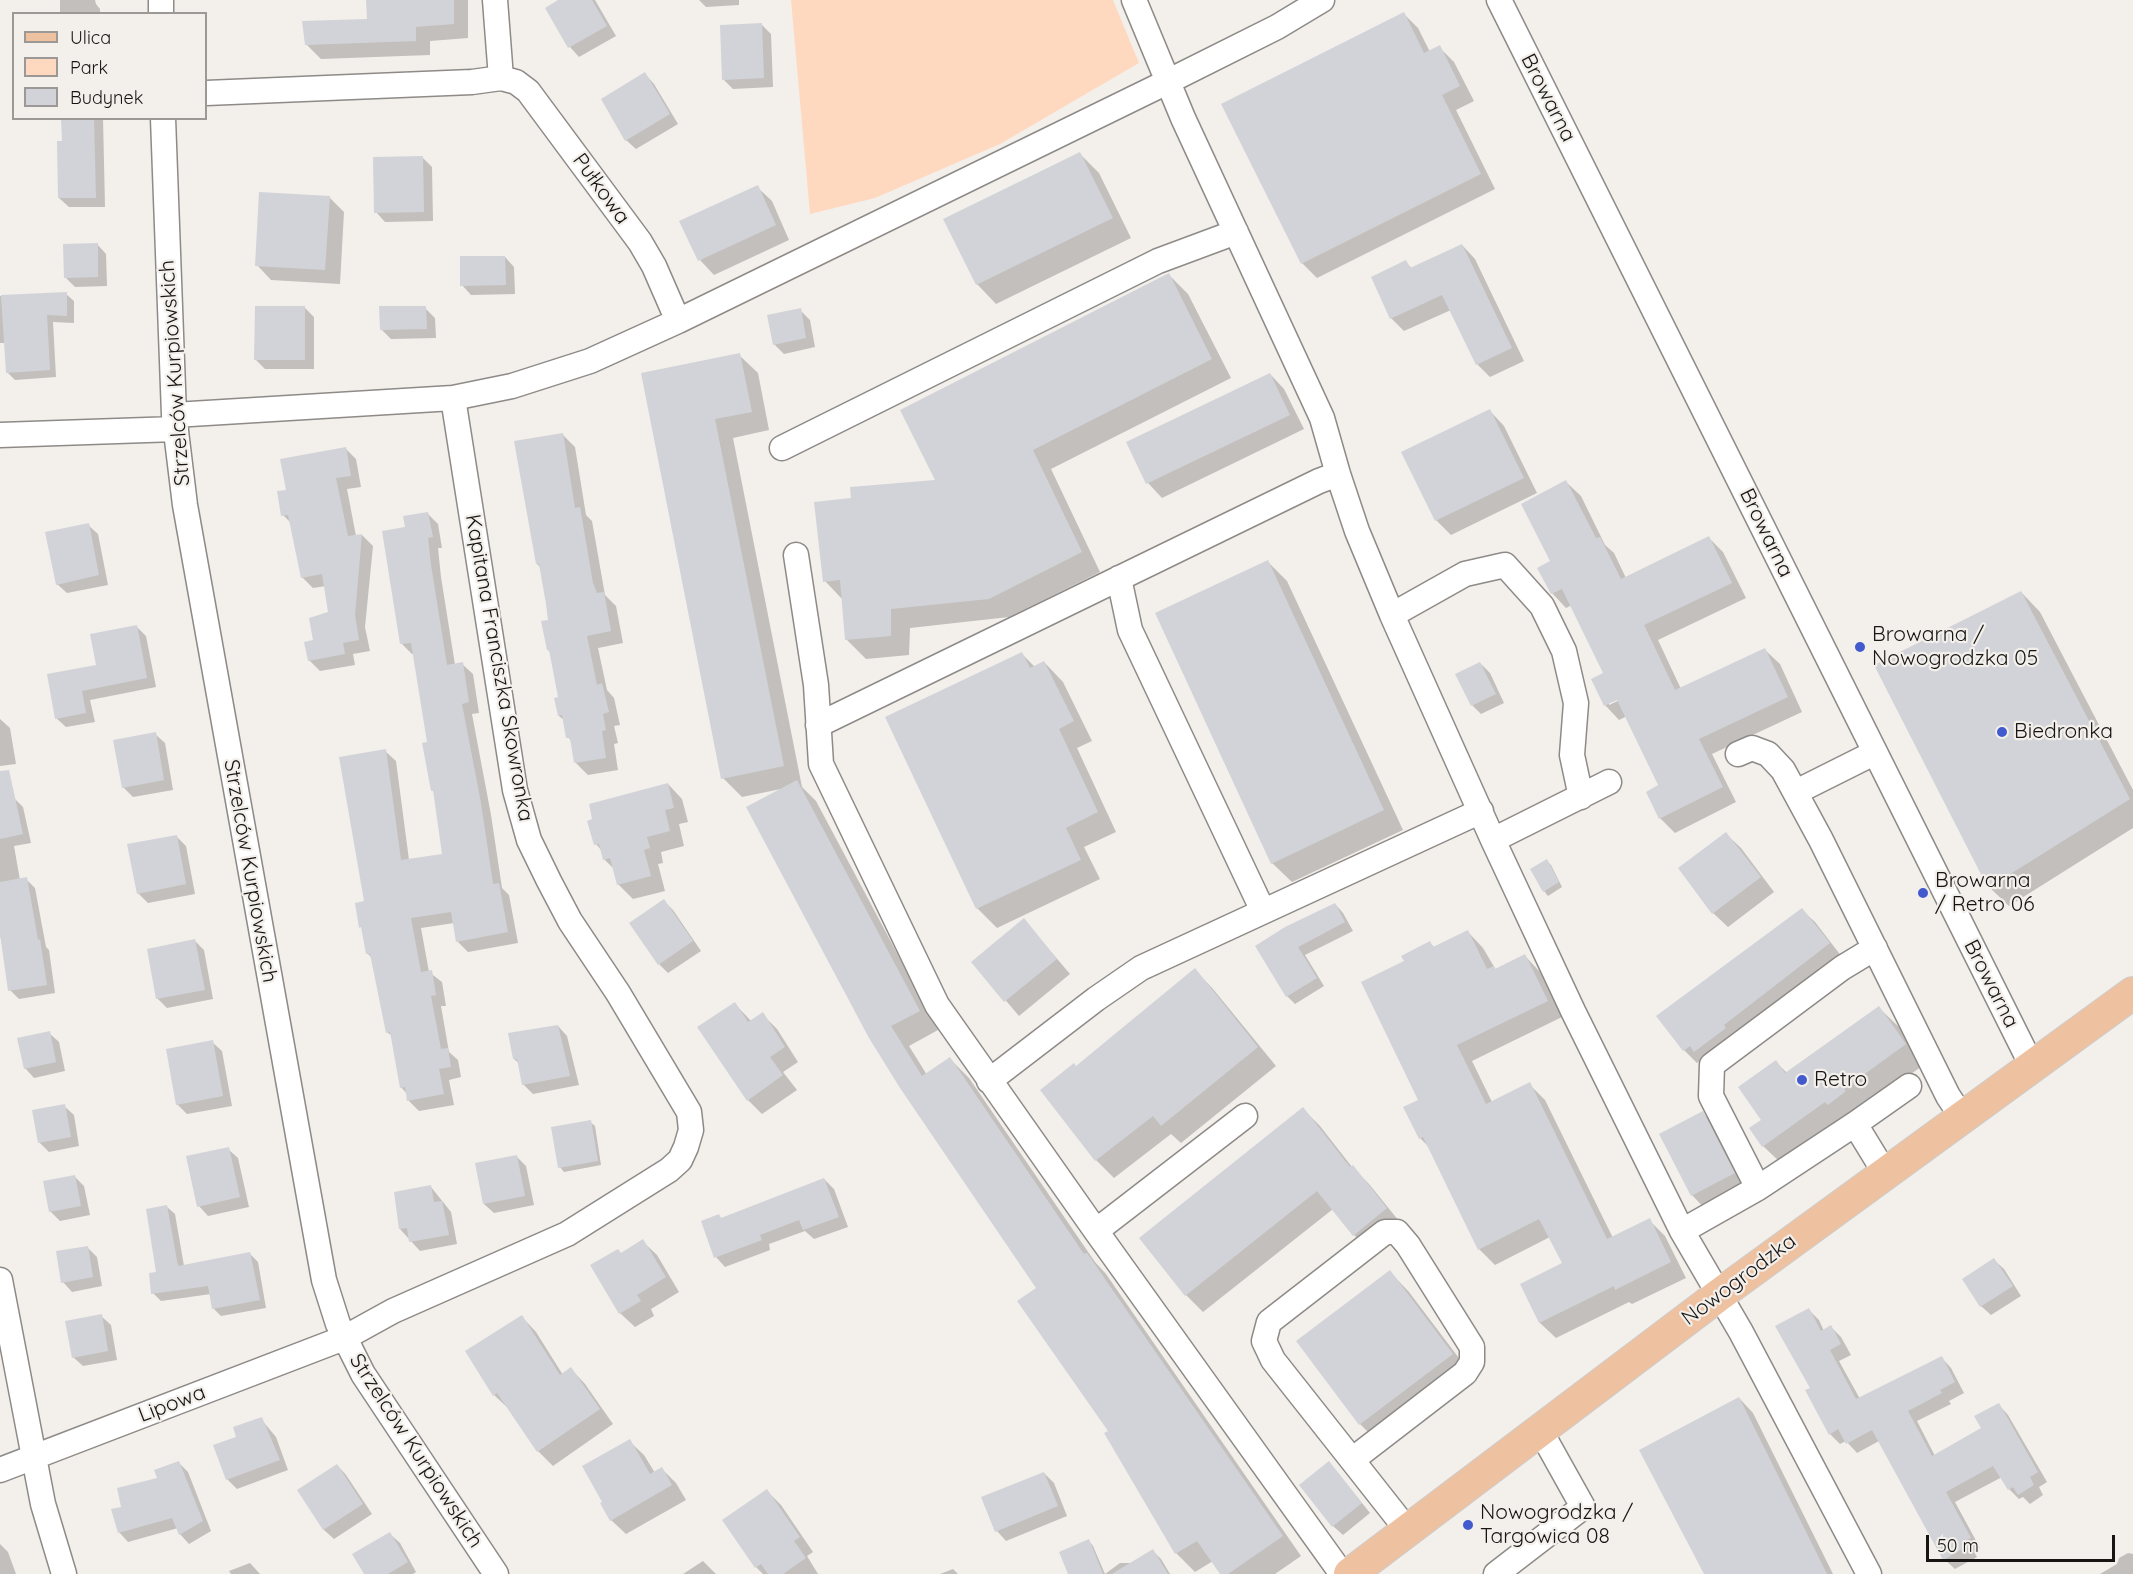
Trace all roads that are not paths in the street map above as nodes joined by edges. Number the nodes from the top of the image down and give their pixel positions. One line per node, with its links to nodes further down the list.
1 (495, 0): 5 (street)
2 (1134, 0): 6 (street)
3 (1322, 0): 6 (street)
4 (1498, 0): 20 (street, Browarna)
5 (501, 78): 7 (street); 10 (street, Pułkowa)
6 (1167, 82): 9 (street); 10 (street)
7 (207, 93)
8 (163, 120): 12 (street, Strzelców Kurpiowskich)
9 (1236, 232): 14 (street); 15 (street)
10 (678, 321): 11 (street)
11 (453, 398): 12 (street); 42 (street, Kapitana Franciszka Skowronka)
12 (175, 422): 13 (street); 42 (street, Strzelców Kurpiowskich)
13 (0, 435)
14 (782, 448)
15 (1338, 474): 17 (street); 18 (street)
16 (796, 555): 19 (street)
17 (1119, 578): 19 (street); 27 (street)
18 (1392, 615): 24 (street); 25 (street)
19 (818, 725): 31 (street)
20 (1874, 753): 23 (street); 30 (street, Browarna)
21 (1738, 754): 23 (street)
22 (1609, 782): 24 (street)
23 (1796, 792): 28 (street)
24 (1581, 796): 26 (street)
25 (1481, 811): 26 (street); 27 (street)
26 (1493, 840): 39 (street)
27 (1263, 911): 31 (street)
28 (1875, 948): 34 (street); 37 (street)
29 (2133, 993): 30 (main road, Nowogrodzka)
30 (2032, 1066): 34 (main road, Nowogrodzka)
31 (989, 1081): 38 (street)
32 (1909, 1086): 35 (street)
33 (1245, 1116): 38 (street)
34 (1962, 1117): 36 (main road, Nowogrodzka)
35 (1855, 1124): 36 (street); 37 (street)
36 (1885, 1173): 41 (main road, Nowogrodzka)
37 (1758, 1188): 39 (street)
38 (1096, 1231): 50 (street)
39 (1682, 1231): 41 (street)
40 (0, 1280): 44 (street)
41 (1719, 1295): 43 (main road, Nowogrodzka); 53 (street)
42 (344, 1338): 44 (street, Lipowa); 49 (street, Strzelców Kurpiowskich)
43 (1540, 1430): 47 (main road, Nowogrodzka); 52 (street)
44 (34, 1457): 46 (street, Lipowa); 48 (street)
45 (1352, 1460): 45 (street); 47 (street)
46 (0, 1470)
47 (1407, 1530): 51 (main road, Nowogrodzka)
48 (64, 1574)
49 (496, 1574)
50 (1342, 1574)
51 (1350, 1574)
52 (1496, 1574)
53 (1869, 1574)

